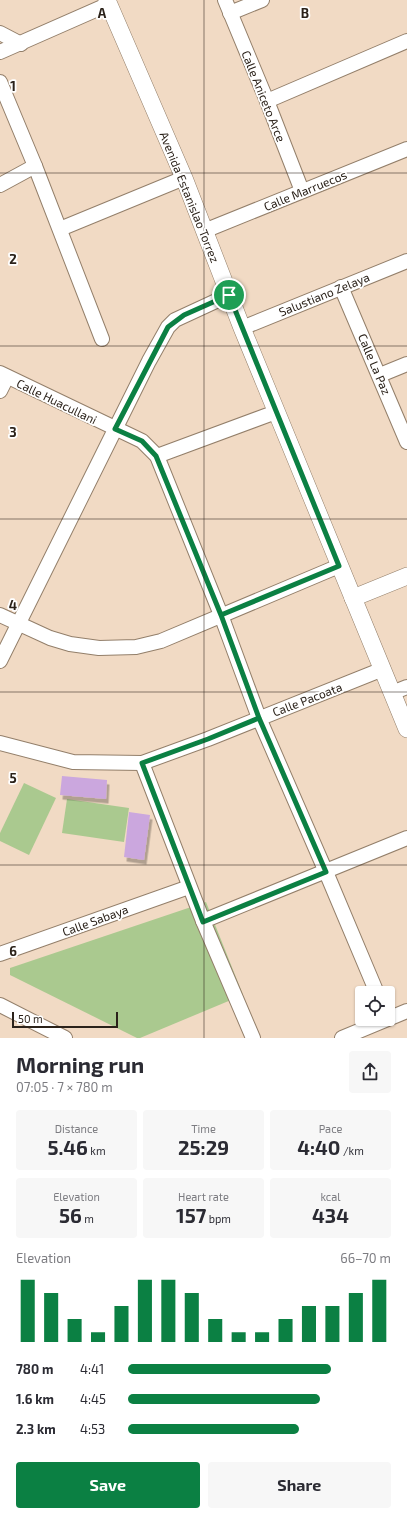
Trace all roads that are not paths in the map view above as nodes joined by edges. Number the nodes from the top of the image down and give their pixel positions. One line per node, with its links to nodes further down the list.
1 (225, 0): 4 (street, Calle Aniceto Arce)
2 (262, 0): 4 (street)
3 (108, 2): 7 (street); 13 (street, Avenida Estanislao Torrez)
4 (230, 13): 10 (street, Calle Aniceto Arce)
5 (0, 33): 7 (street)
6 (407, 41): 10 (street)
7 (21, 44): 8 (street)
8 (0, 52)
9 (0, 82): 12 (street)
10 (267, 101): 15 (street, Calle Aniceto Arce)
11 (407, 149): 15 (street, Calle Marruecos)
12 (35, 166): 14 (street); 16 (street)
13 (184, 178): 16 (street); 17 (street, Avenida Estanislao Torrez)
14 (0, 186)
15 (302, 192): 17 (street, Calle Marruecos)
16 (60, 229): 22 (street)
17 (204, 231): 20 (street, Avenida Estanislao Torrez)
18 (407, 261): 19 (street, Salustiano Zelaya)
19 (341, 287): 21 (street, Salustiano Zelaya); 25 (street, Calle La Paz)
20 (229, 295): 21 (street, Avenida Estanislao Torrez); 28 (street)
21 (242, 328): 27 (street, Avenida Estanislao Torrez)
22 (102, 339)
23 (407, 364): 25 (street)
24 (4, 375): 26 (street); 28 (street, Calle Huacullani)
25 (380, 375): 29 (street, Calle La Paz)
26 (0, 391)
27 (276, 412): 30 (street); 31 (street, Avenida Estanislao Torrez)
28 (115, 429): 30 (street, Calle Huacullani); 36 (street)
29 (407, 442)
30 (156, 456): 35 (street)
31 (339, 566): 33 (street, Avenida Estanislao Torrez); 35 (street)
32 (407, 576): 33 (street)
33 (353, 598): 38 (street, Avenida Estanislao Torrez)
34 (0, 615): 36 (street)
35 (221, 615): 36 (street); 40 (street)
36 (17, 624): 37 (street)
37 (0, 660)
38 (383, 669): 39 (street, Avenida Estanislao Torrez); 40 (street, Calle Pacoata)
39 (399, 690): 41 (street, Avenida Estanislao Torrez)
40 (259, 718): 43 (street, Calle Pacoata); 45 (street)
41 (407, 729)
42 (0, 743): 43 (street, Calle Pacoata)
43 (142, 763): 46 (street)
44 (407, 838): 45 (street)
45 (326, 872): 47 (street); 49 (street)
46 (189, 887): 47 (street); 48 (street, Calle Sabaya)
47 (203, 922): 55 (street)
48 (0, 954)
49 (374, 986)
50 (0, 1005): 54 (street)
51 (407, 1011): 52 (street)
52 (395, 1016)
53 (371, 1026): 56 (street)
54 (65, 1038)
55 (253, 1038)
56 (342, 1038)

